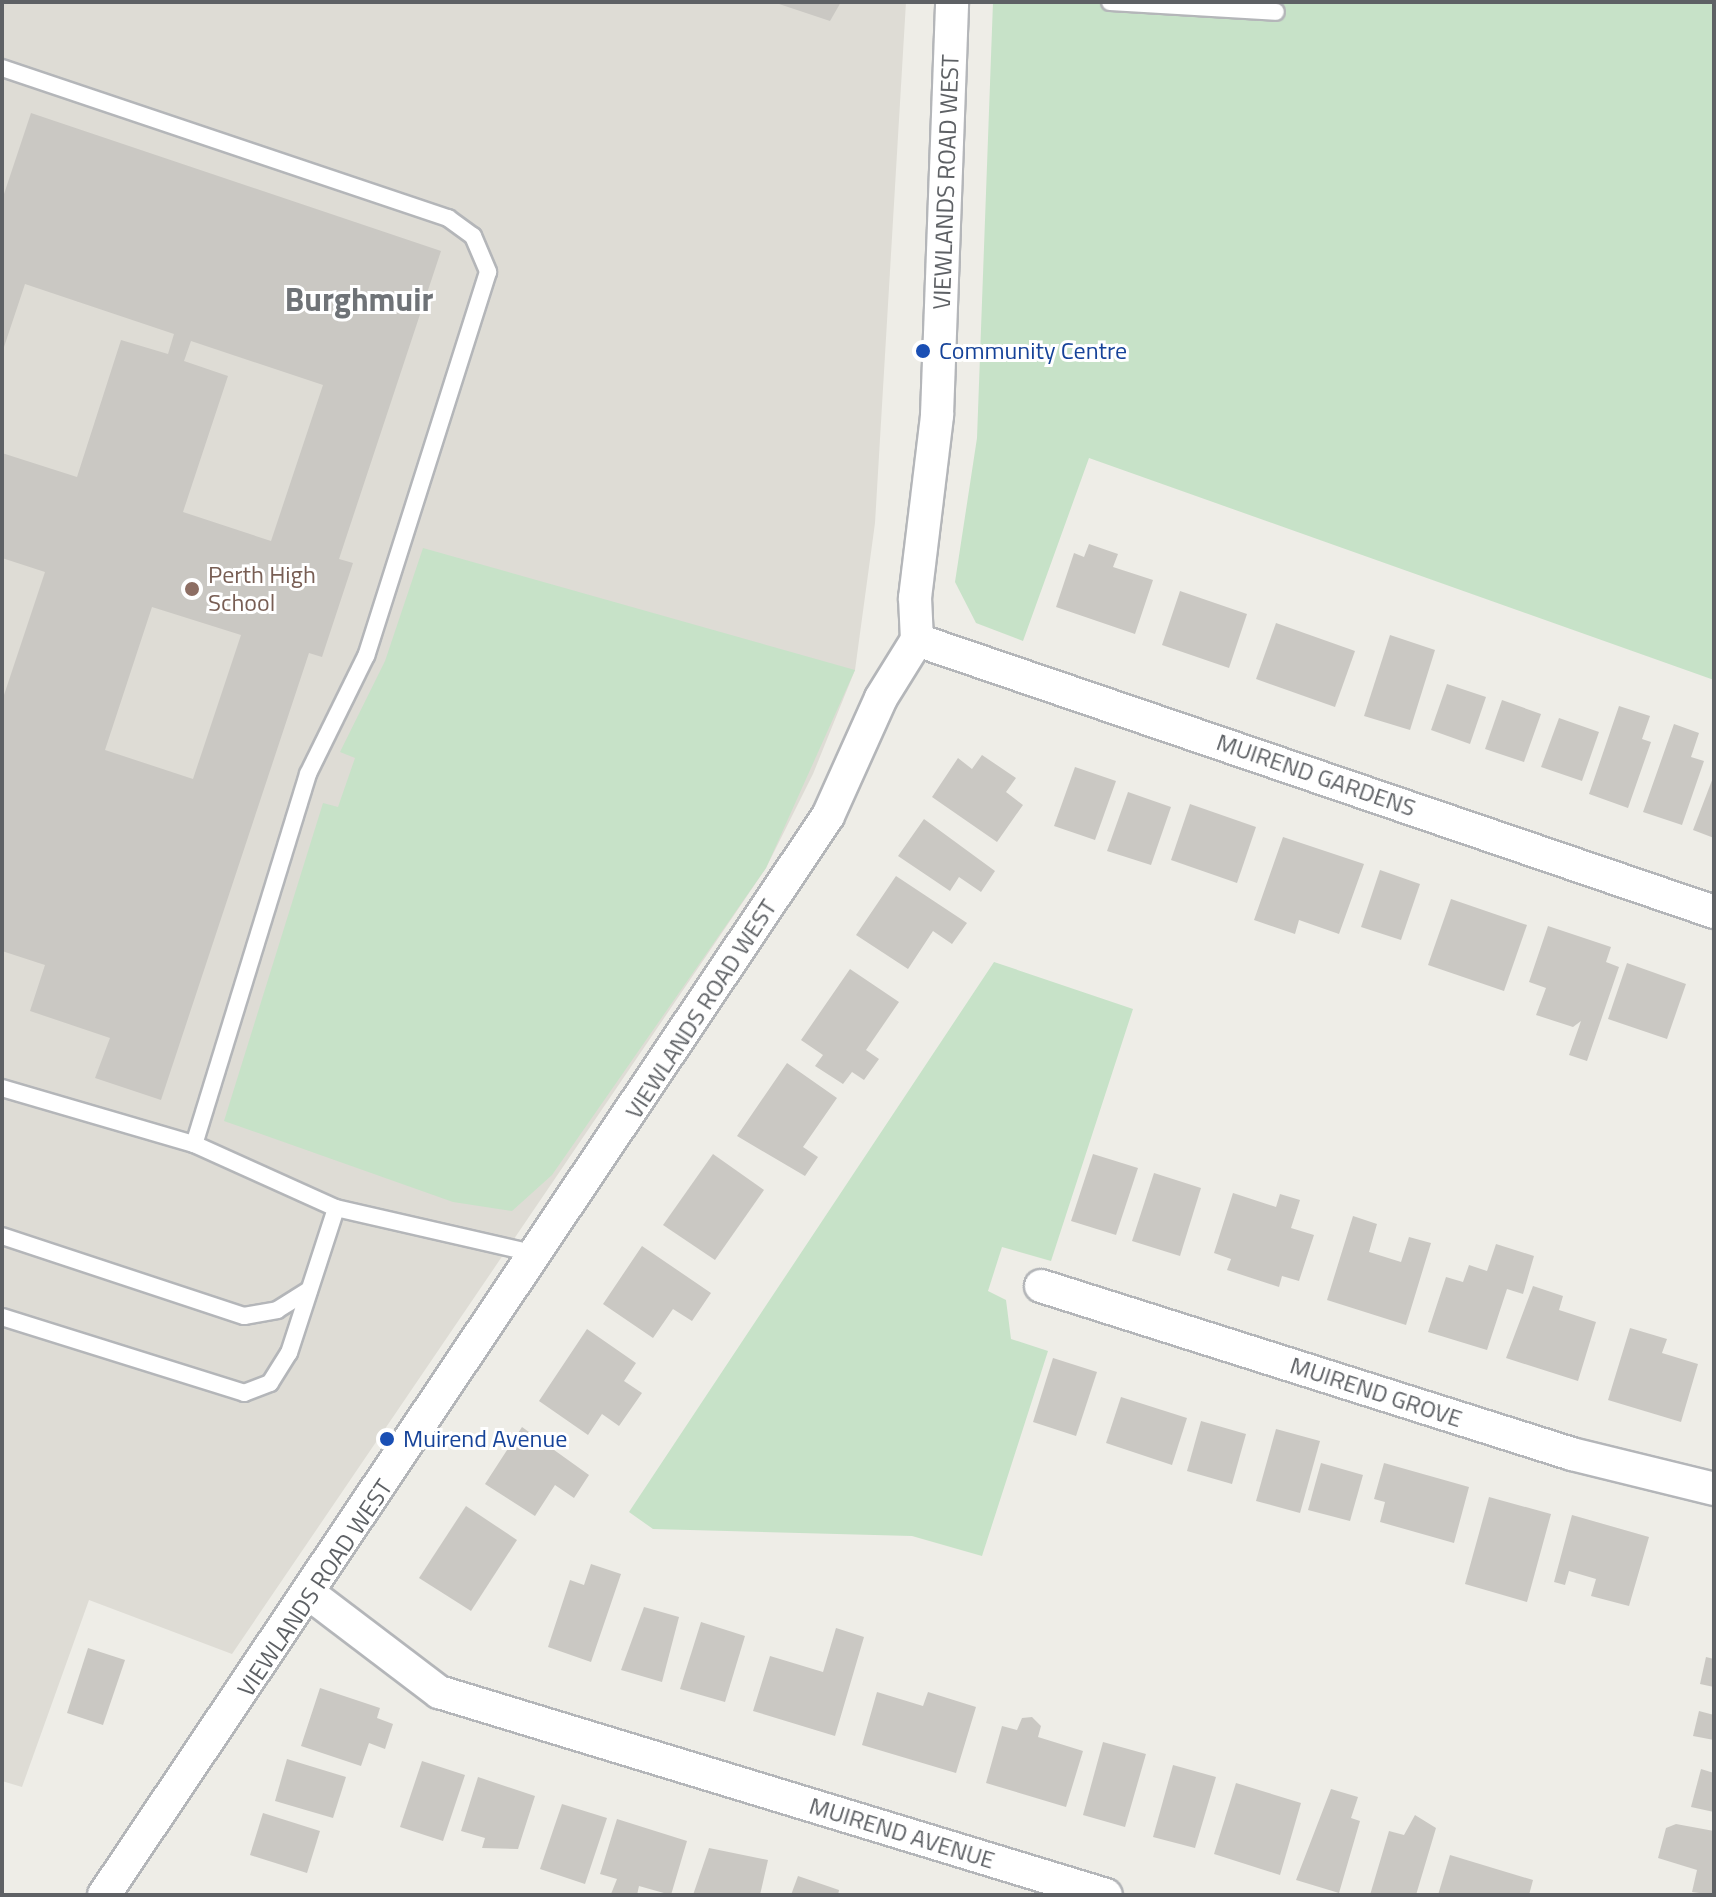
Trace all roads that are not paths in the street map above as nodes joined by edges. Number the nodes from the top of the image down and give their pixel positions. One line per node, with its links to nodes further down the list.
1 (952, 2): 5 (street, VIEWLANDS ROAD WEST)
2 (1110, 2): 3 (lane)
3 (1276, 12)
4 (2, 68): 8 (lane)
5 (917, 640): 6 (street, MUIREND GARDENS); 11 (street, VIEWLANDS ROAD WEST)
6 (1714, 912)
7 (2, 1088): 8 (lane)
8 (194, 1144): 9 (lane)
9 (336, 1208): 11 (lane); 13 (lane)
10 (2, 1236): 13 (lane)
11 (540, 1254): 16 (street, VIEWLANDS ROAD WEST)
12 (1041, 1286): 15 (street, MUIREND GROVE)
13 (309, 1290): 14 (lane)
14 (2, 1317)
15 (1714, 1489)
16 (311, 1595): 17 (street, VIEWLANDS ROAD WEST); 18 (street, MUIREND AVENUE)
17 (104, 1895)
18 (1106, 1895)

